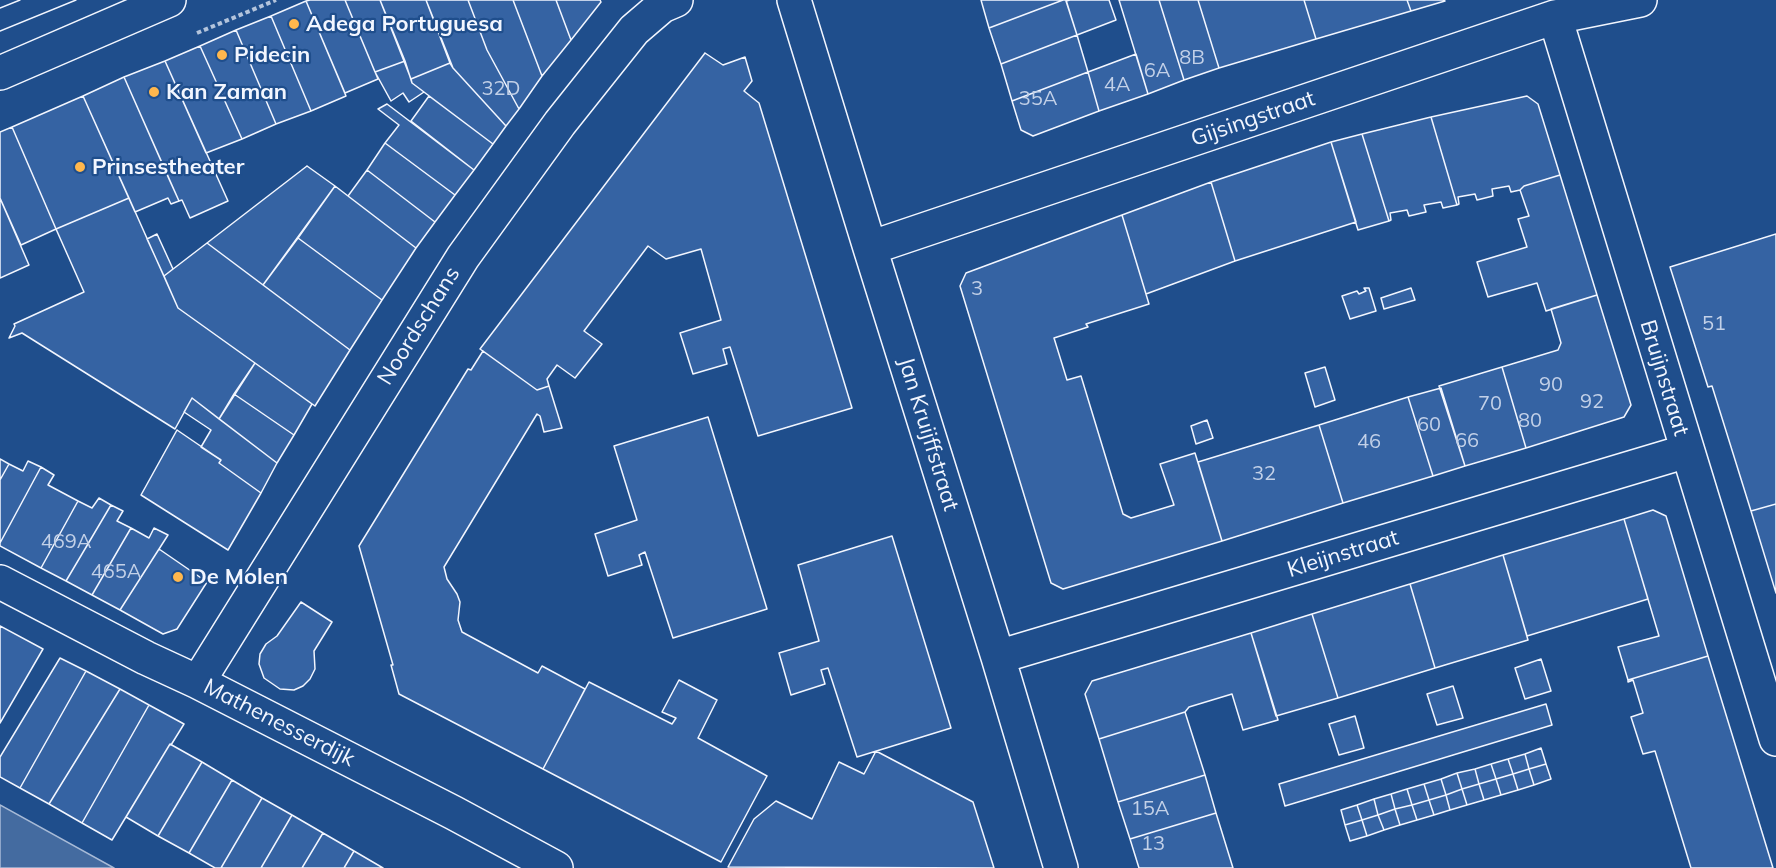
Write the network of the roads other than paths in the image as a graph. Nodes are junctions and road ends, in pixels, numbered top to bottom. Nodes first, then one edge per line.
1 (169, 0) edge
2 (676, 0) edge
3 (794, 0) edge
4 (1640, 0) edge
5 (1555, 17) junction
6 (0, 73) edge
7 (870, 248) junction
8 (1687, 451) junction
9 (0, 582) edge
10 (998, 657) junction
11 (198, 682) junction
12 (1776, 739) edge
13 (556, 868) edge
14 (1061, 868) edge

1 - 6 street
2 - 11 street, Noordschans
3 - 7 street, Jan Kruijffstraat
4 - 5 street, Gijsingstraat
5 - 7 street, Gijsingstraat
5 - 8 street, Bruijnstraat
7 - 10 street, Jan Kruijffstraat
8 - 10 street, Kleijnstraat
8 - 12 street, Bruijnstraat
9 - 11 street, Mathenesserdijk
10 - 14 street, Jan Kruijffstraat
11 - 13 street, Mathenesserdijk

